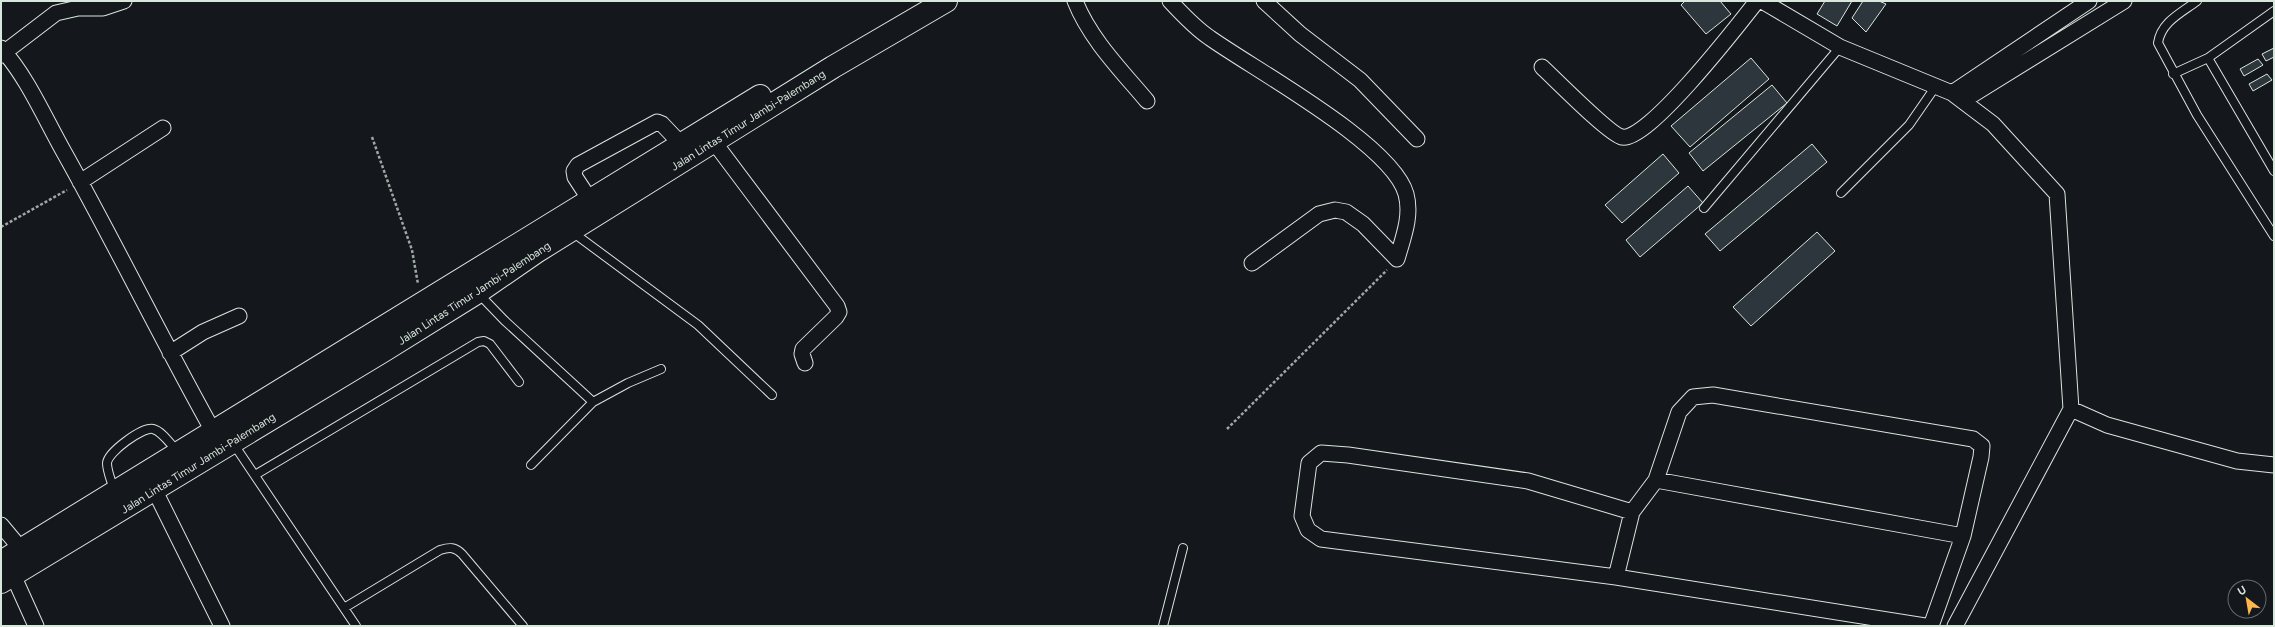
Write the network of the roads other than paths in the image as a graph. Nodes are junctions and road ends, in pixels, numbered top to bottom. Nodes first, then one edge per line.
1 (124, 1) edge
2 (916, 1) edge
3 (946, 1) edge
4 (1075, 1) edge
5 (1170, 1) edge
6 (1264, 1) edge
7 (2124, 1) edge
8 (2197, 1) edge
9 (1765, 2) edge
10 (2085, 2) edge
11 (2274, 11) edge
12 (1840, 47) junction
13 (2, 51) edge
14 (2208, 58) junction
15 (1542, 67) dead end
16 (2174, 74) junction
17 (1936, 86) junction
18 (1958, 96) junction
19 (1147, 101) dead end
20 (163, 128) dead end
21 (1417, 139) dead end
22 (714, 142) junction
23 (681, 144) junction
24 (2274, 171) edge
25 (80, 182) junction
26 (1841, 192) dead end
27 (590, 200) junction
28 (1704, 208) dead end
29 (571, 231) junction
30 (2274, 236) edge
31 (1252, 264) dead end
32 (478, 292) junction
33 (239, 316) dead end
34 (170, 353) junction
35 (805, 363) dead end
36 (661, 369) dead end
37 (519, 382) dead end
38 (772, 395) dead end
39 (593, 402) junction
40 (2071, 409) junction
41 (223, 441) junction
42 (179, 453) junction
43 (531, 465) dead end
44 (2274, 465) edge
45 (255, 475) junction
46 (1656, 480) junction
47 (155, 491) junction
48 (115, 493) junction
49 (1632, 512) junction
50 (1, 525) edge
51 (1963, 536) junction
52 (1184, 548) dead end
53 (21, 549) junction
54 (5, 573) edge
55 (1616, 577) junction
56 (344, 608) junction
57 (36, 626) edge
58 (222, 626) edge
59 (356, 626) edge
60 (523, 626) edge
61 (1163, 626) edge
62 (1925, 626) edge
63 (1931, 626) edge
64 (1955, 626) edge

1 - 13 street
2 - 23 highway, Jalan Lintas Timur Jambi-Palembang
3 - 22 highway, Jalan Lintas Timur Jambi-Palembang
4 - 19 street
5 - 31 street
6 - 21 street
7 - 18 street
8 - 16 lane
9 - 12 street
9 - 15 street
10 - 18 street
11 - 14 lane
12 - 17 street
12 - 28 lane
13 - 25 street
14 - 16 lane
14 - 24 lane
16 - 30 lane
17 - 18 street
17 - 26 lane
18 - 40 street
20 - 25 street
22 - 29 highway, Jalan Lintas Timur Jambi-Palembang
22 - 35 street
23 - 27 highway, Jalan Lintas Timur Jambi-Palembang
23 - 27 street
25 - 34 street
27 - 41 highway, Jalan Lintas Timur Jambi-Palembang
29 - 32 highway, Jalan Lintas Timur Jambi-Palembang
29 - 38 lane
32 - 39 lane
32 - 41 highway, Jalan Lintas Timur Jambi-Palembang
33 - 34 street
34 - 41 street
36 - 39 lane
37 - 45 lane
39 - 43 lane
40 - 44 street
40 - 64 street
41 - 42 highway, Jalan Lintas Timur Jambi-Palembang
41 - 45 lane
41 - 47 highway, Jalan Lintas Timur Jambi-Palembang
42 - 48 highway, Jalan Lintas Timur Jambi-Palembang
42 - 48 lane
45 - 56 lane
46 - 49 street
46 - 51 street
46 - 51 street
47 - 54 highway, Jalan Lintas Timur Jambi-Palembang
47 - 58 street
48 - 53 highway, Jalan Lintas Timur Jambi-Palembang
49 - 55 street
49 - 55 street
50 - 53 street
51 - 63 street
52 - 61 lane
53 - 54 highway, Jalan Lintas Timur Jambi-Palembang
54 - 57 street
55 - 62 street
56 - 59 lane
56 - 60 lane

